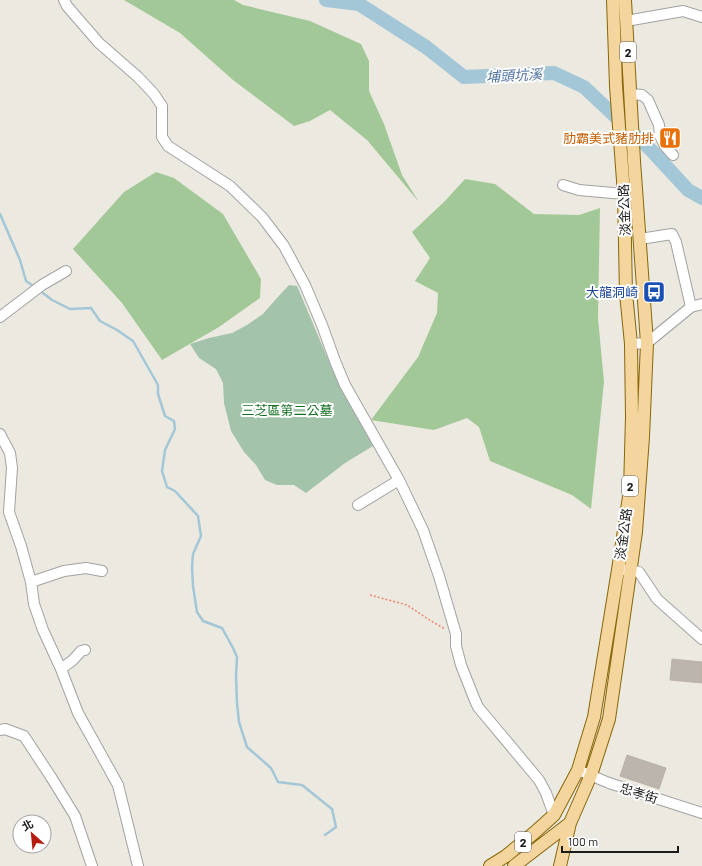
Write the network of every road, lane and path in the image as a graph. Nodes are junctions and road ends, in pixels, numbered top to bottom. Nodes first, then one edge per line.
1 (64, 0) edge
2 (613, 0) edge
3 (625, 0) edge
4 (702, 17) edge
5 (626, 21) junction
6 (630, 99) junction
7 (672, 155) dead end
8 (563, 185) dead end
9 (624, 194) junction
10 (640, 239) junction
11 (66, 271) dead end
12 (702, 304) edge
13 (691, 307) junction
14 (0, 317) edge
15 (647, 343) junction
16 (631, 344) junction
17 (0, 434) edge
18 (398, 480) junction
19 (358, 505) dead end
20 (624, 570) junction
21 (102, 571) dead end
22 (31, 582) junction
23 (370, 595) dead end
24 (456, 634) junction
25 (702, 639) edge
26 (85, 650) dead end
27 (61, 669) junction
28 (0, 730) edge
29 (578, 770) junction
30 (591, 775) junction
31 (702, 813) edge
32 (554, 815) junction
33 (566, 826) junction
34 (92, 866) edge
35 (138, 866) edge
36 (490, 866) edge
37 (514, 866) edge
38 (551, 866) edge
39 (560, 866) edge

1 - 18 street
2 - 9 main road, 淡金公路 / 2
3 - 5 main road, 2
4 - 5 street
5 - 6 main road, 2
6 - 7 street
6 - 10 main road, 淡金公路 / 2
8 - 9 street
9 - 16 main road, 淡金公路 / 2
10 - 13 street
10 - 15 main road, 淡金公路 / 2
11 - 14 street
12 - 13 street
13 - 15 street
15 - 16 street
15 - 20 main road, 淡金公路 / 2
16 - 20 main road, 淡金公路 / 2
17 - 22 street
18 - 19 street
18 - 24 street
20 - 25 street
20 - 29 main road, 淡金公路 / 2
20 - 30 main road, 淡金公路 / 2
21 - 22 street
22 - 27 street
23 - 24 path
24 - 32 street
26 - 27 street
27 - 35 street
28 - 34 street
29 - 30 street, 忠孝街
29 - 32 main road, 淡金公路 / 2
30 - 31 street, 忠孝街
30 - 33 main road, 淡金公路 / 2
32 - 33 main road
32 - 36 main road, 2
33 - 37 main road, 2
33 - 38 main road
33 - 39 main road

